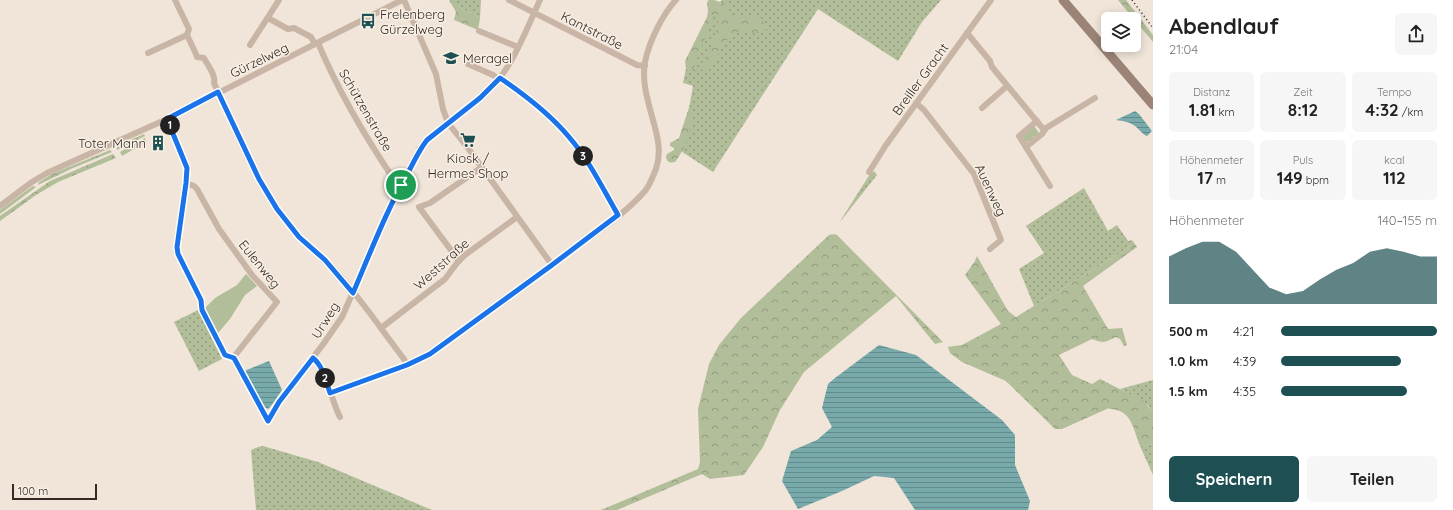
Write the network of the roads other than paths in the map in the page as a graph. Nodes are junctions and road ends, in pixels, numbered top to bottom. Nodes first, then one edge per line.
1 (175, 0) edge
2 (280, 0) edge
3 (403, 0) edge
4 (509, 0) edge
5 (540, 0) edge
6 (991, 0) edge
7 (1063, 0) edge
8 (672, 1) edge
9 (534, 13) junction
10 (268, 18) junction
11 (479, 30) dead end
12 (967, 33) junction
13 (187, 35) junction
14 (316, 43) junction
15 (250, 45) dead end
16 (518, 47) junction
17 (148, 53) dead end
18 (468, 64) dead end
19 (645, 66) junction
20 (499, 78) junction
21 (1007, 86) junction
22 (218, 92) junction
23 (1095, 98) dead end
24 (916, 103) junction
25 (1151, 103) edge
26 (982, 108) dead end
27 (167, 119) junction
28 (1037, 121) junction
29 (448, 123) junction
30 (1044, 130) junction
31 (1026, 147) junction
32 (482, 167) junction
33 (869, 172) dead end
34 (186, 183) junction
35 (401, 185) junction
36 (1050, 186) dead end
37 (0, 206) edge
38 (618, 215) junction
39 (517, 217) junction
40 (990, 249) dead end
41 (459, 261) junction
42 (552, 265) junction
43 (353, 293) junction
44 (380, 328) junction
45 (234, 358) junction
46 (313, 358) junction
47 (407, 365) junction
48 (330, 393) junction
49 (340, 417) dead end

1 - 13 street
2 - 10 street
3 - 14 street, Gürzelweg
3 - 29 street
4 - 9 street, Kantstraße
5 - 9 street, Urweg
6 - 12 street, Breiller Gracht
7 - 25 main road
8 - 19 street
9 - 16 street, Urweg
9 - 19 street, Kantstraße
10 - 14 street
10 - 15 street
11 - 16 street
12 - 21 street
12 - 24 street, Breiller Gracht
13 - 17 street
13 - 22 street
14 - 22 street, Gürzelweg
14 - 35 street, Schützenstraße
16 - 20 street, Urweg
18 - 20 street
19 - 38 street
20 - 29 street, Urweg
20 - 38 street
21 - 26 street
21 - 28 street
22 - 27 street, Gürzelweg
22 - 43 street
23 - 30 street
24 - 33 street, Breiller Gracht
24 - 40 street, Auenweg
27 - 34 street
27 - 37 street, Gürzelweg
28 - 30 street
28 - 31 street
29 - 32 street
29 - 35 street, Urweg
30 - 31 street
31 - 36 street
32 - 39 street
32 - 41 street
34 - 45 street
34 - 45 street, Eulenweg
35 - 43 street, Urweg
38 - 42 street
39 - 41 street, Weststraße
39 - 42 street
41 - 44 street, Weststraße
42 - 47 street
43 - 44 street
43 - 46 street, Urweg
44 - 47 street
45 - 46 street, Urweg
46 - 48 street
47 - 48 street
48 - 49 street

